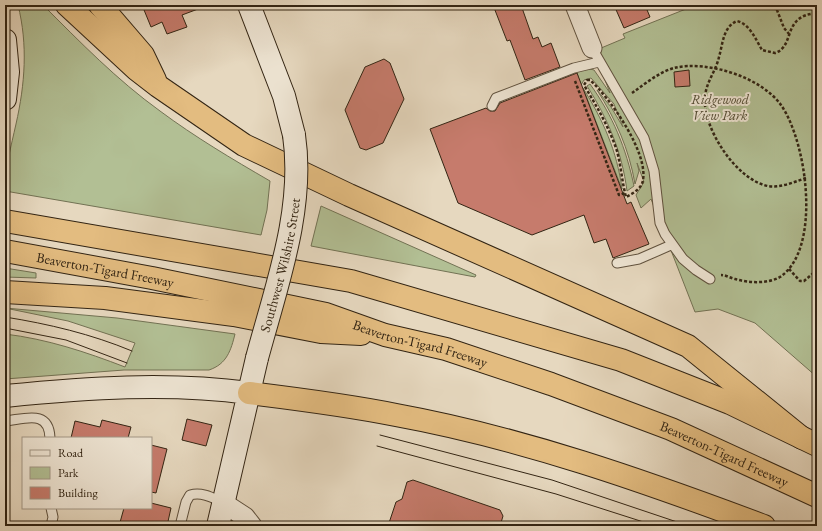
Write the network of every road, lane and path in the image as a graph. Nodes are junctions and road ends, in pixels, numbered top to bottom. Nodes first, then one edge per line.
1 (66, 5) edge
2 (100, 5) edge
3 (249, 5) edge
4 (575, 5) edge
5 (776, 5) edge
6 (817, 13) edge
7 (789, 34) junction
8 (5, 40) edge
9 (596, 55) junction
10 (715, 69) junction
11 (574, 77) dead end
12 (158, 86) junction
13 (5, 97) edge
14 (622, 99) junction
15 (492, 106) dead end
16 (600, 145) junction
17 (596, 146) dead end
18 (643, 169) dead end
19 (806, 178) junction
20 (641, 185) dead end
21 (616, 186) junction
22 (612, 187) dead end
23 (625, 193) junction
24 (5, 221) edge
25 (671, 244) junction
26 (5, 251) edge
27 (616, 263) dead end
28 (789, 269) junction
29 (817, 270) edge
30 (710, 279) joint
31 (5, 292) edge
32 (385, 335) junction
33 (249, 393) junction
34 (5, 396) edge
35 (5, 421) edge
36 (50, 437) edge
37 (810, 442) edge
38 (817, 496) edge
39 (222, 502) junction
40 (51, 509) edge
41 (51, 526) edge
42 (180, 526) edge
43 (218, 526) edge
44 (252, 526) edge
45 (764, 526) edge

1 - 12 highway
2 - 12 highway
3 - 33 street, Southwest Wilshire Street, bridge
4 - 9 street
5 - 7 path
6 - 7 path
7 - 10 path
8 - 13 street
9 - 14 lane
9 - 15 lane
10 - 14 path
10 - 19 path
10 - 19 path
11 - 16 path
12 - 37 highway
14 - 25 lane
16 - 17 path
16 - 21 path
18 - 23 path
19 - 28 path
20 - 23 path
21 - 22 path
21 - 23 path
24 - 37 highway
25 - 27 lane
25 - 30 lane
26 - 32 highway, Beaverton-Tigard Freeway
28 - 29 path
28 - 30 path
31 - 32 highway
32 - 38 highway, Beaverton-Tigard Freeway
33 - 34 street
33 - 39 street, Southwest Wilshire Street
33 - 45 highway
35 - 36 lane
39 - 42 lane
39 - 43 street, Southwest Wilshire Street
39 - 44 street
40 - 41 lane

